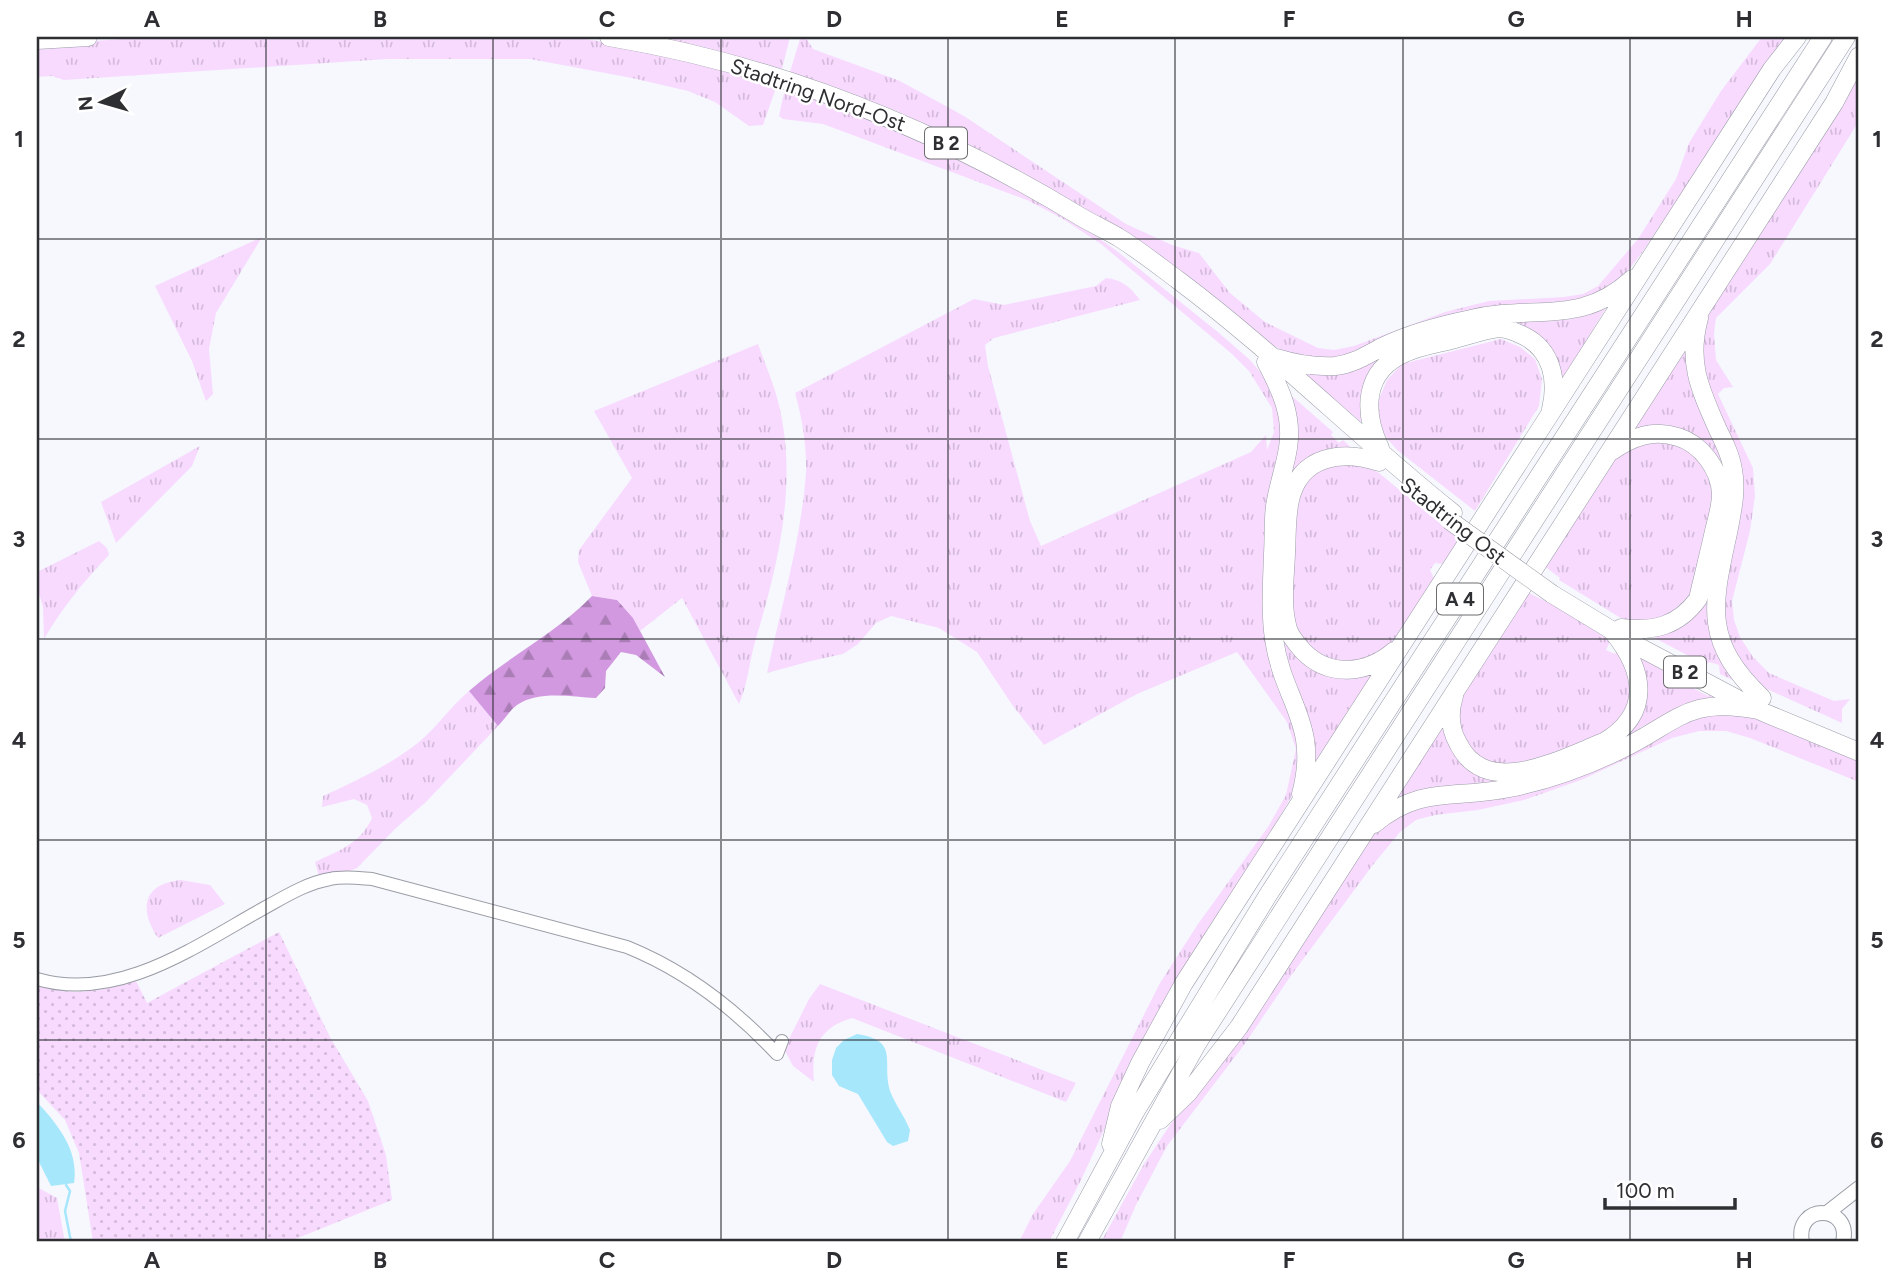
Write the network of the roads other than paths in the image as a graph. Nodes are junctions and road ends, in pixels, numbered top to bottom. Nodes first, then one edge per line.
1 (88, 37) edge
2 (609, 37) edge
3 (1797, 37) edge
4 (1823, 37) edge
5 (1846, 37) edge
6 (37, 40) edge
7 (1859, 56) edge
8 (1645, 268) junction
9 (1702, 306) junction
10 (1268, 359) junction
11 (1550, 416) junction
12 (1606, 456) junction
13 (1381, 458) junction
14 (1617, 630) junction
15 (1402, 644) junction
16 (1457, 687) junction
17 (1760, 704) junction
18 (1859, 739) edge
19 (1859, 752) edge
20 (1297, 807) junction
21 (1363, 833) junction
22 (39, 980) edge
23 (782, 1041) dead end
24 (1147, 1132) junction
25 (1105, 1166) junction
26 (1859, 1188) edge
27 (1827, 1213) junction
28 (1842, 1224) junction
29 (1065, 1242) edge
30 (1087, 1242) edge
31 (1802, 1242) edge
32 (1844, 1242) edge

1 - 6 highway
2 - 10 highway, Stadtring Nord-Ost / B 2
3 - 8 highway
4 - 25 highway, A 4
5 - 24 highway, A 4
7 - 9 highway
8 - 10 highway
8 - 11 highway
9 - 12 highway
9 - 17 highway
10 - 13 highway, B 2
10 - 20 highway
11 - 13 highway
11 - 15 highway
12 - 14 highway
12 - 16 highway
13 - 14 highway, Stadtring Ost / B 2, bridge
13 - 15 highway
14 - 16 highway
14 - 17 highway, Stadtring Ost / B 2
15 - 20 highway
16 - 21 highway
17 - 18 highway, Stadtring Ost / B 2
17 - 19 highway, Stadtring Ost / B 2
17 - 21 highway
20 - 25 highway
21 - 24 highway
22 - 23 street
24 - 30 highway, A 4
25 - 29 highway, A 4
26 - 27 main road
26 - 28 main road
27 - 28 main road
27 - 31 main road
28 - 32 main road

